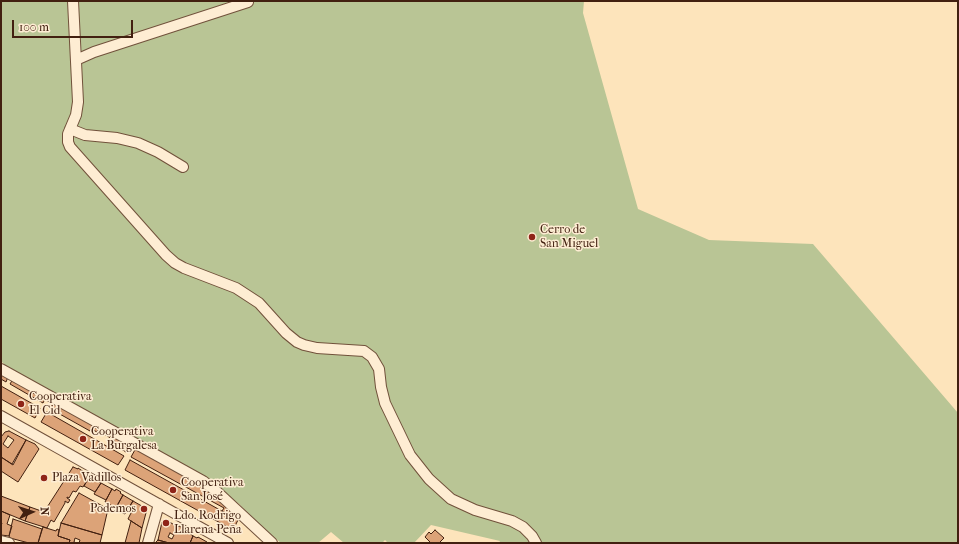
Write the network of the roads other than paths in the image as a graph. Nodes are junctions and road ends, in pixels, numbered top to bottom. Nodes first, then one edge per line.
1 (73, 1) edge
2 (248, 2) edge
3 (78, 56) junction
4 (76, 115) junction
5 (70, 129) junction
6 (85, 135) junction
7 (183, 167) dead end
8 (1, 369) edge
9 (2, 418) edge
10 (159, 504) junction
11 (1, 541) edge
12 (9, 543) edge
13 (148, 543) edge
14 (228, 543) edge
15 (272, 543) edge
16 (536, 543) edge

1 - 3 street
2 - 3 street
3 - 4 street
4 - 5 street
4 - 6 street
5 - 6 street
5 - 16 street
6 - 7 street
8 - 15 street
9 - 10 street
10 - 13 street
10 - 14 street
11 - 12 street

